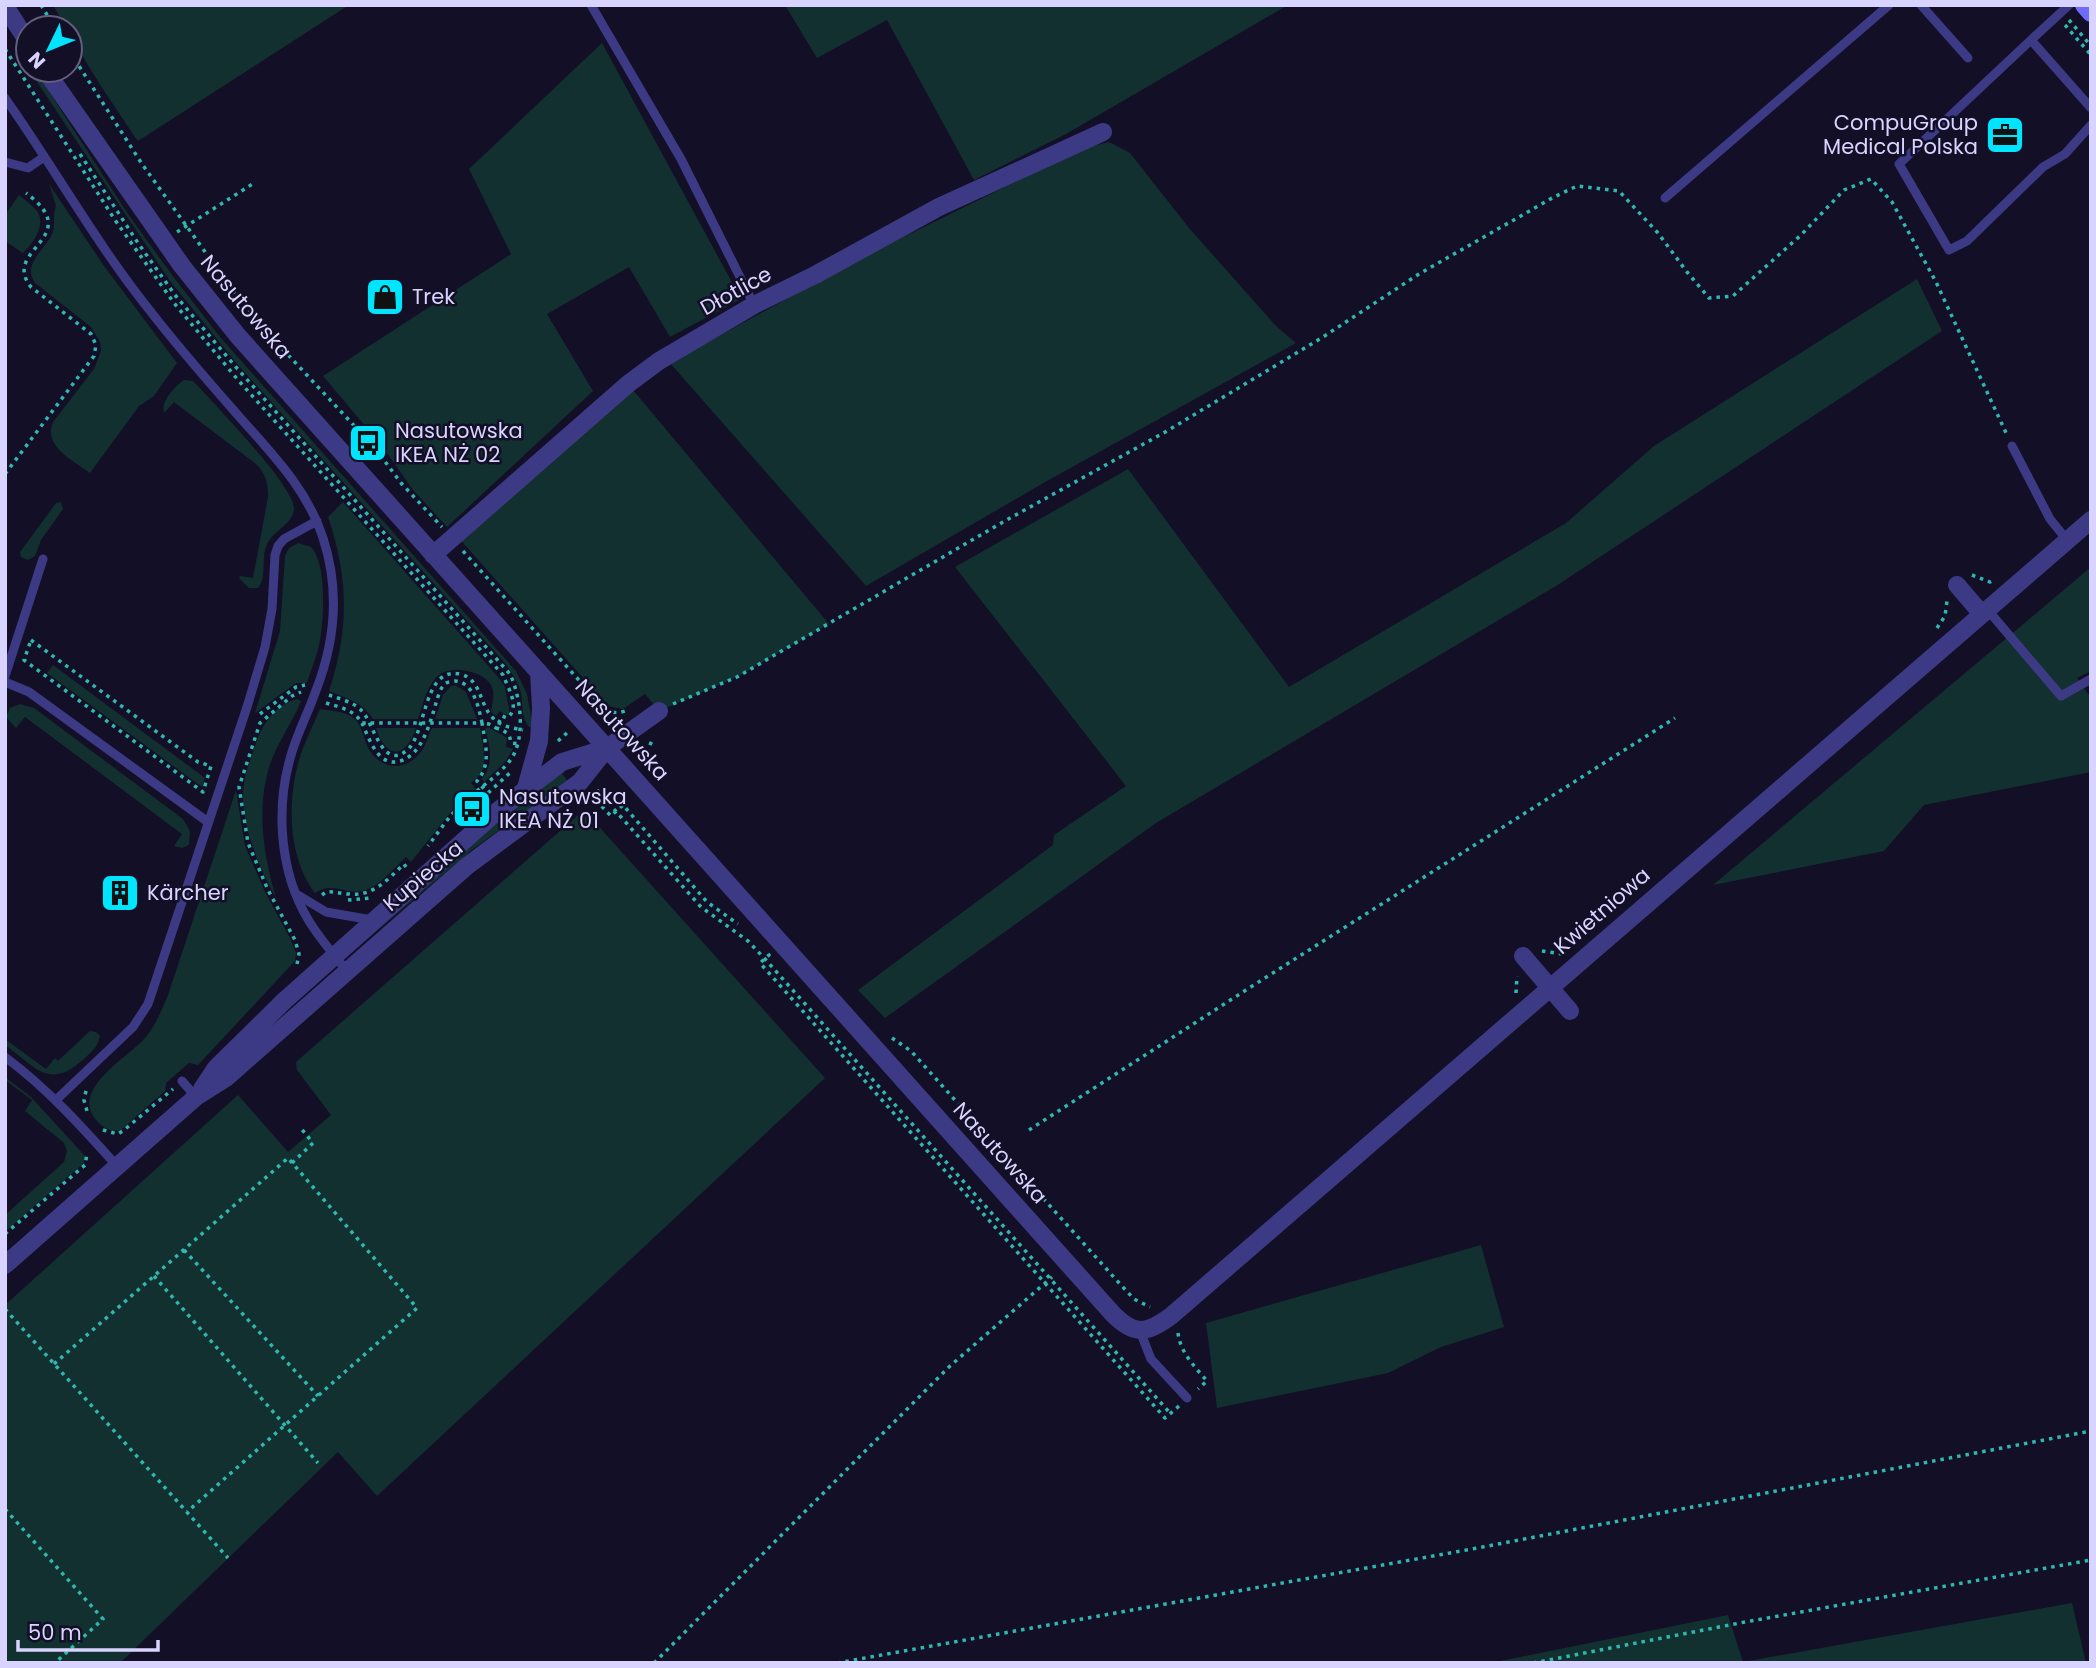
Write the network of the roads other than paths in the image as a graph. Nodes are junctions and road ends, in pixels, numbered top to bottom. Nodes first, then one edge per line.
1 (591, 5) edge
2 (1889, 5) edge
3 (1921, 5) edge
4 (2084, 5) edge
5 (2063, 11) edge
6 (2091, 13) edge
7 (2031, 40) junction
8 (1968, 58) dead end
9 (55, 84) edge
10 (5, 98) edge
11 (2091, 108) edge
12 (2091, 125) edge
13 (1103, 132) dead end
14 (44, 157) junction
15 (5, 162) edge
16 (1665, 198) dead end
17 (754, 305) junction
18 (2012, 446) road end
19 (2091, 520) edge
20 (317, 521) junction
21 (2067, 540) junction
22 (433, 555) junction
23 (43, 559) dead end
24 (1957, 584) dead end
25 (1983, 611) junction
26 (539, 672) junction
27 (5, 676) edge
28 (2089, 681) edge
29 (5, 682) edge
30 (659, 711) road end
31 (607, 748) junction
32 (526, 788) junction
33 (208, 822) junction
34 (298, 895) junction
35 (372, 920) junction
36 (334, 955) junction
37 (1523, 956) dead end
38 (347, 971) junction
39 (1550, 987) junction
40 (1570, 1011) dead end
41 (5, 1057) edge
42 (182, 1081) road end
43 (196, 1097) junction
44 (56, 1100) junction
45 (117, 1166) junction
46 (5, 1265) edge
47 (1140, 1331) junction
48 (1187, 1398) dead end

1 - 17 lane
2 - 16 lane
3 - 8 lane
4 - 6 street
5 - 7 lane
7 - 11 lane
7 - 12 lane
9 - 22 street, Nasutowska
10 - 14 lane
13 - 17 street, Dłotlice
14 - 15 lane
14 - 20 lane
17 - 22 street, Dłotlice
18 - 21 lane
19 - 21 street, Kwietniowa
20 - 33 lane
20 - 34 lane
21 - 25 street, Kwietniowa
22 - 26 street, Nasutowska
23 - 27 lane
24 - 25 street
25 - 28 lane
25 - 39 street, Kwietniowa
26 - 31 street, Nasutowska
26 - 32 street
29 - 33 lane
30 - 31 street
31 - 32 street, Kupiecka
31 - 38 street, Kupiecka
31 - 47 street, Nasutowska
32 - 35 street, Kupiecka
33 - 44 lane
34 - 35 lane
34 - 36 lane
35 - 36 street, Kupiecka
36 - 38 lane
36 - 43 street, Kupiecka
37 - 39 street
38 - 43 street, Kupiecka
39 - 40 street
39 - 47 street, Kwietniowa
41 - 44 lane
42 - 43 lane
43 - 45 street, Kupiecka
44 - 45 lane
45 - 46 street, Kupiecka
47 - 48 lane

